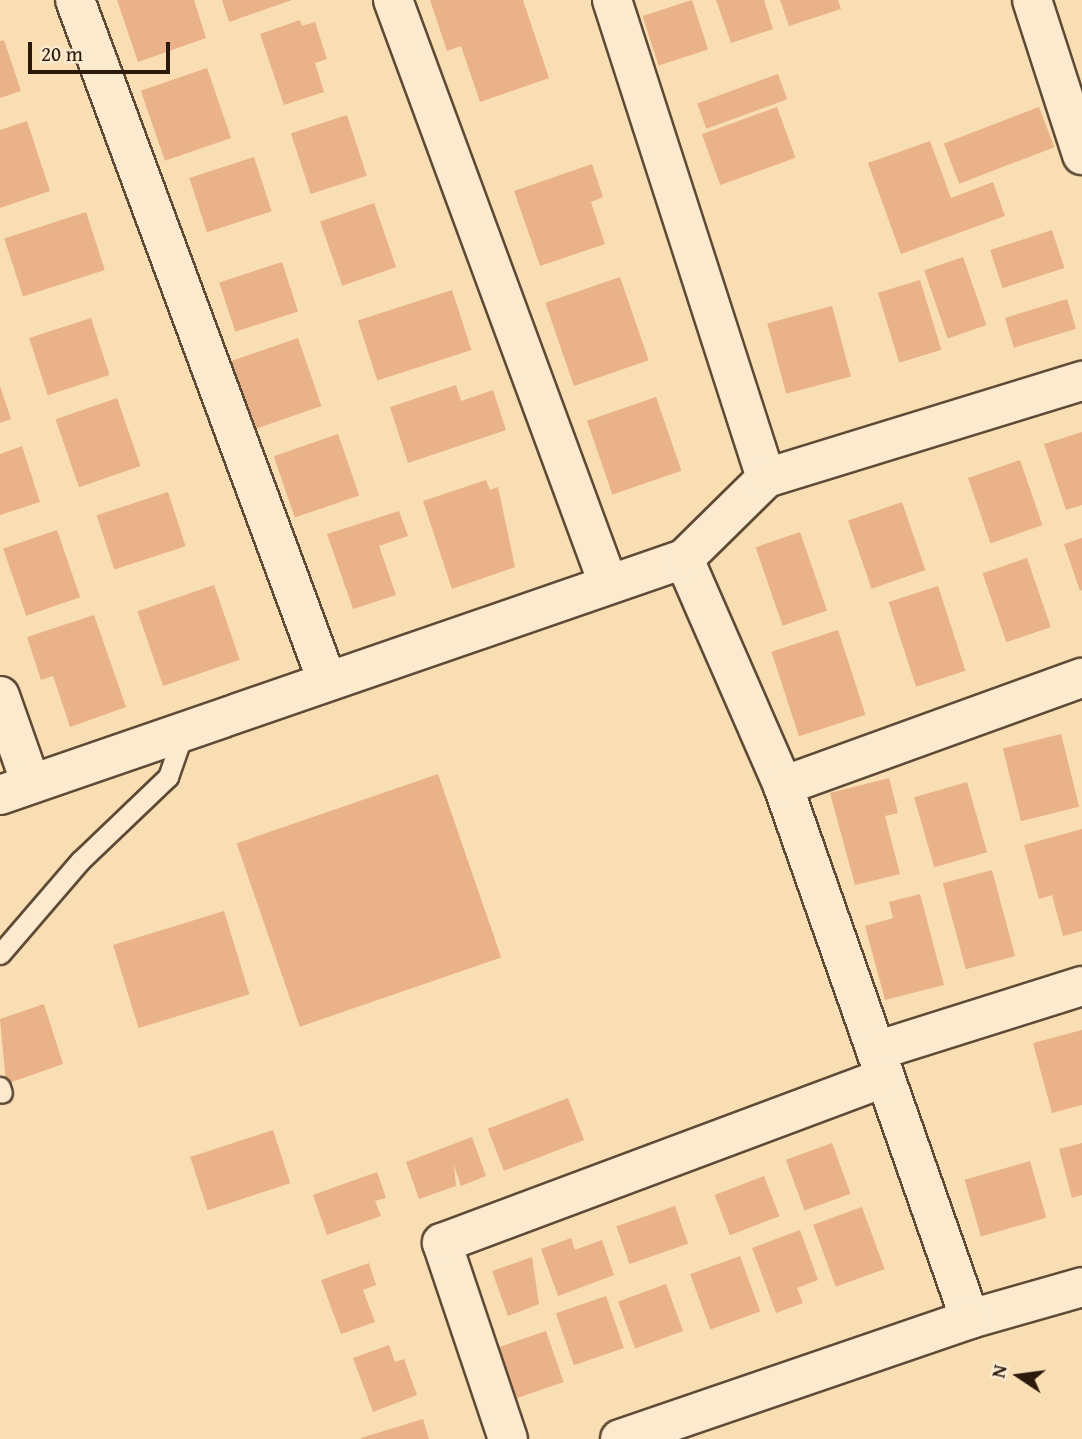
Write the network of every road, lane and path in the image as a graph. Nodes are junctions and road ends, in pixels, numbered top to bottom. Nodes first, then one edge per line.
1 (75, 0) edge
2 (393, 0) edge
3 (612, 0) edge
4 (1032, 0) edge
5 (1082, 155) edge
6 (1082, 381) edge
7 (766, 478) junction
8 (684, 559) junction
9 (608, 583) junction
10 (1082, 678) edge
11 (327, 681) junction
12 (0, 696) edge
13 (184, 730) junction
14 (783, 786) junction
15 (15, 789) edge
16 (0, 954) edge
17 (1082, 986) edge
18 (880, 1064) junction
19 (1082, 1287) edge
20 (970, 1319) junction
21 (508, 1439) edge
22 (620, 1439) edge

1 - 11 street
2 - 9 street
3 - 7 street
4 - 5 street
6 - 7 street
7 - 8 street
8 - 9 street
8 - 14 street
9 - 11 street
10 - 14 street
11 - 13 street
12 - 15 street
13 - 15 street
13 - 16 lane
14 - 18 street
17 - 18 street
18 - 20 street
18 - 21 street
19 - 20 street
20 - 22 street

